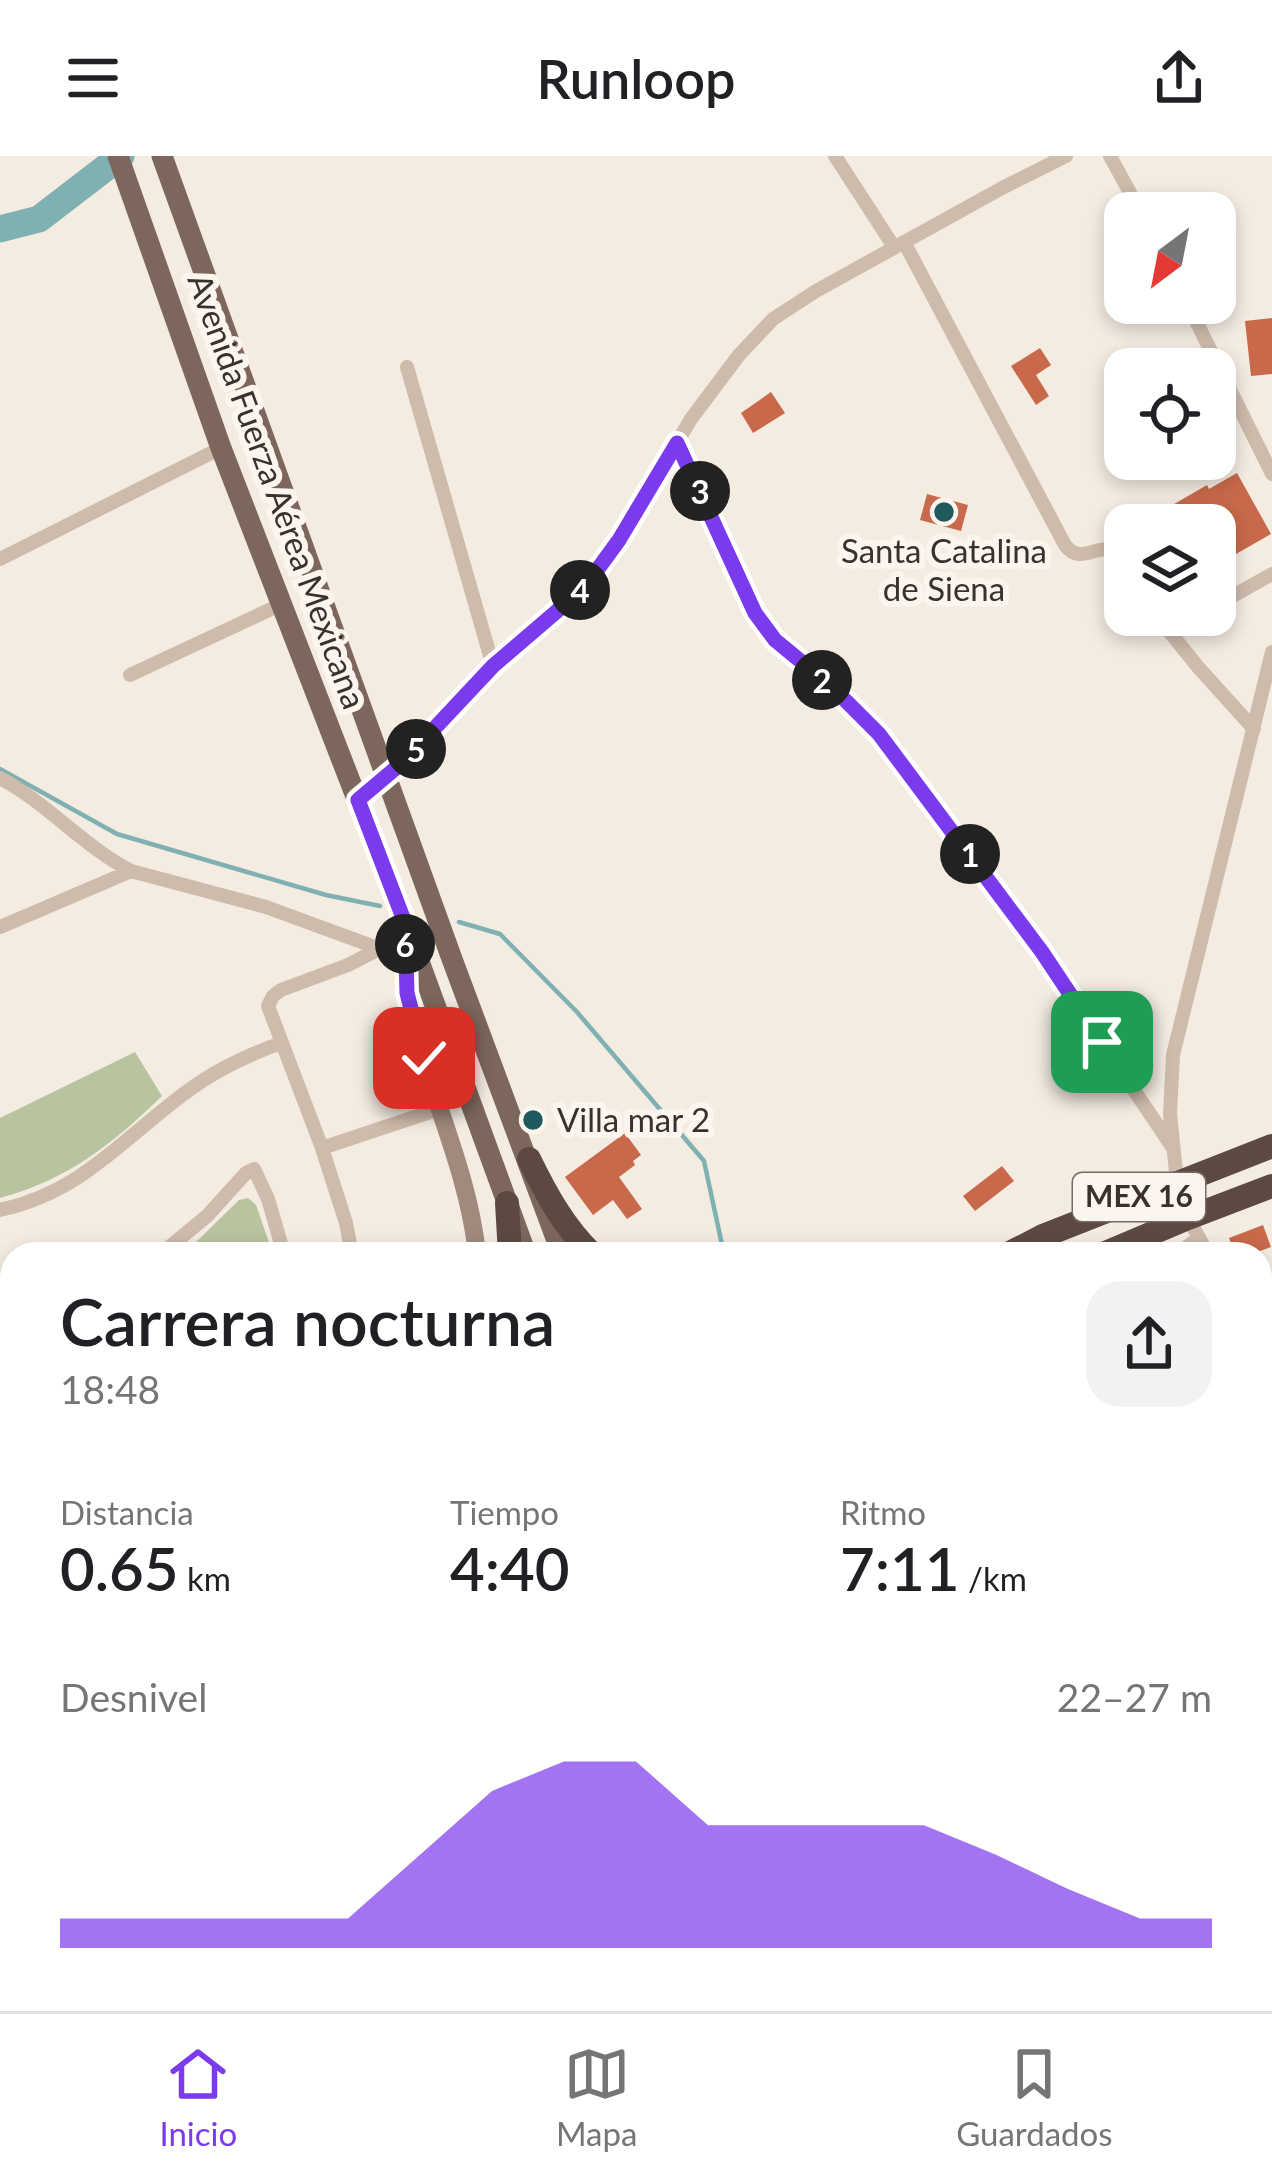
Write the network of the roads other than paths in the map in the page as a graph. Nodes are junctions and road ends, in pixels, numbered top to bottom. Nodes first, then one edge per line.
1 (118, 156) edge
2 (162, 156) edge
3 (835, 156) edge
4 (1110, 156) edge
5 (1063, 157) edge
6 (1130, 192) edge
7 (899, 245) junction
8 (1197, 324) edge
9 (407, 367) dead end
10 (677, 443) junction
11 (221, 448) junction
12 (1272, 474) edge
13 (1104, 549) edge
14 (0, 559) edge
15 (1272, 574) edge
16 (1236, 595) edge
17 (282, 604) junction
18 (1173, 636) edge
19 (1272, 652) edge
20 (493, 666) junction
21 (130, 675) dead end
22 (1254, 729) junction
23 (386, 776) junction
24 (0, 778) edge
25 (358, 800) junction
26 (131, 871) junction
27 (405, 923) junction
28 (0, 927) edge
29 (381, 948) junction
30 (405, 958) junction
31 (281, 1043) junction
32 (439, 1109) junction
33 (1272, 1146) edge
34 (322, 1148) junction
35 (1174, 1148) junction
36 (529, 1160) junction
37 (1177, 1181) junction
38 (1272, 1186) edge
39 (507, 1203) junction
40 (0, 1210) edge
41 (1193, 1228) junction
42 (186, 1242) edge
43 (281, 1242) edge
44 (350, 1242) edge
45 (475, 1242) edge
46 (510, 1242) edge
47 (522, 1242) edge
48 (558, 1242) edge
49 (579, 1242) edge
50 (1031, 1242) edge
51 (1145, 1242) edge
52 (1184, 1242) edge
53 (1201, 1242) edge

1 - 11 main road, Avenida Fuerza Aérea Mexicana
2 - 23 main road, Avenida Fuerza Aérea Mexicana
3 - 7 street
4 - 6 street
5 - 7 street
7 - 10 street
7 - 13 street
8 - 12 street
9 - 20 street
10 - 20 street
10 - 35 street
11 - 14 street
11 - 17 main road, Avenida Fuerza Aérea Mexicana
15 - 16 street
17 - 21 street
17 - 25 main road, Avenida Fuerza Aérea Mexicana
18 - 22 street
19 - 22 street
20 - 23 street
22 - 35 street
23 - 25 street
23 - 36 main road, Avenida Fuerza Aérea Mexicana
24 - 26 street
25 - 27 main road, Avenida Fuerza Aérea Mexicana
26 - 28 street
26 - 29 street
27 - 30 street
27 - 39 main road, Avenida Fuerza Aérea Mexicana
29 - 30 street
29 - 31 street
30 - 32 street
31 - 34 street
31 - 40 street
32 - 34 street
32 - 45 street
33 - 37 highway, MEX 16
34 - 44 street
35 - 37 street
36 - 48 main road, Avenida Fuerza Aérea Mexicana
36 - 49 highway
37 - 50 highway, MEX 16
38 - 41 highway, MEX 16
39 - 46 highway
39 - 47 main road, Avenida Fuerza Aérea Mexicana
41 - 51 highway, MEX 16
41 - 52 street
41 - 53 street
42 - 43 street

